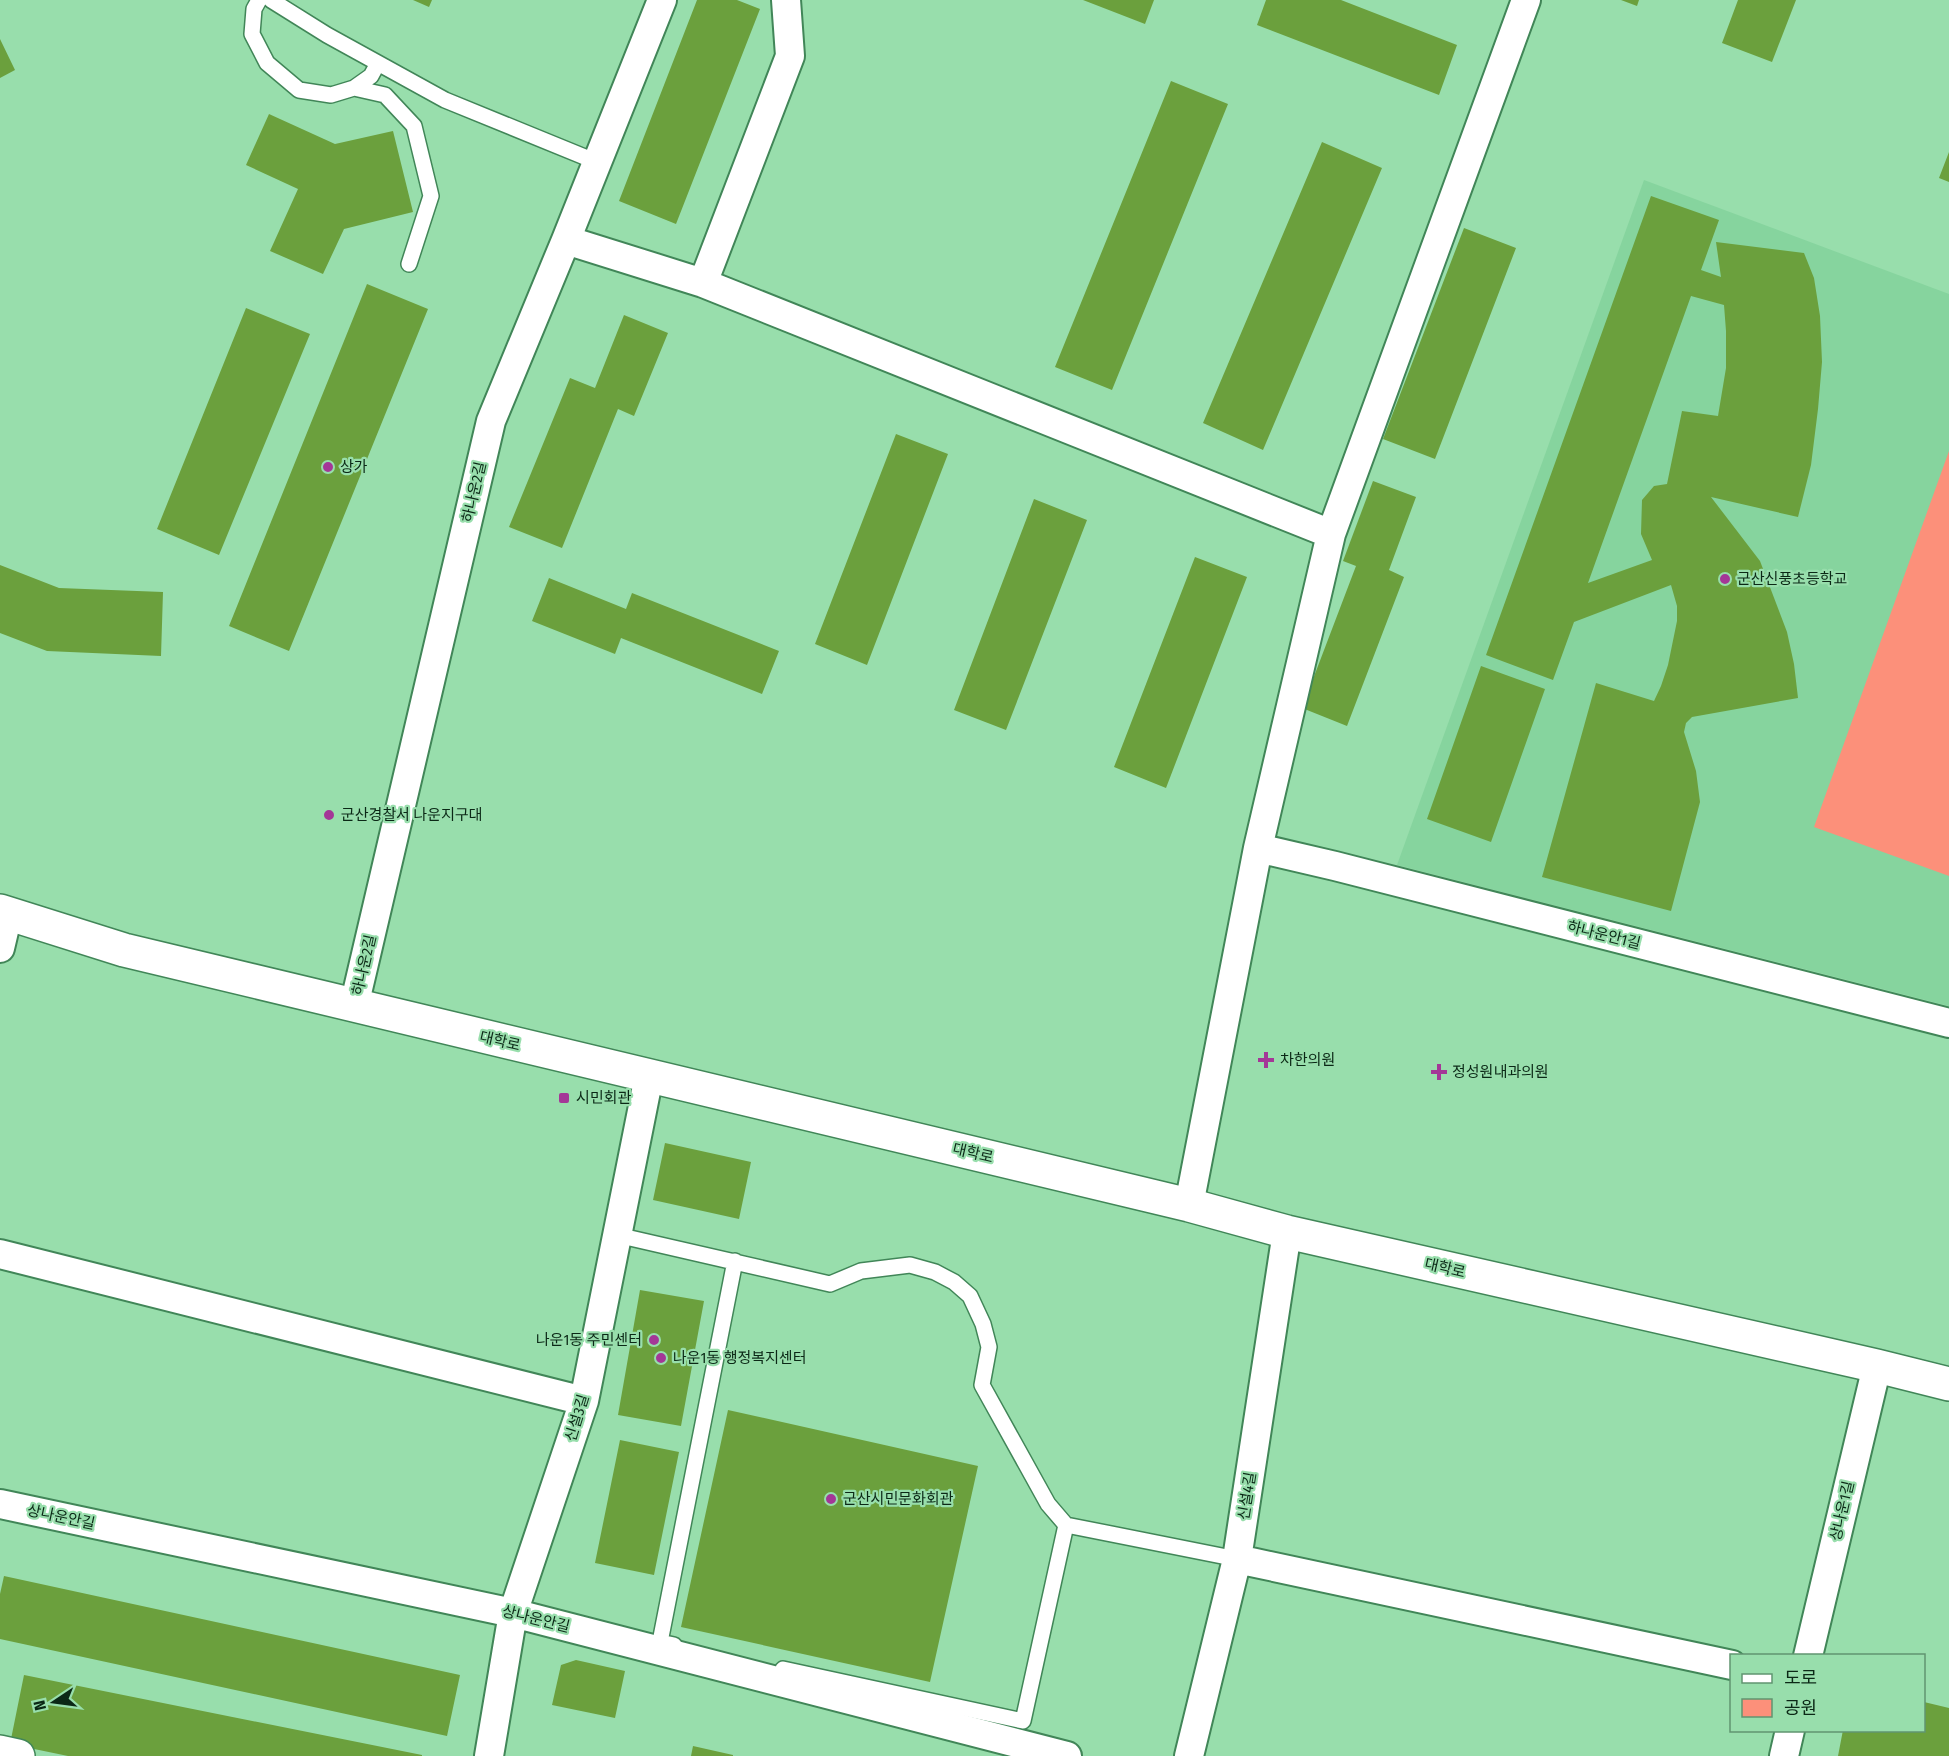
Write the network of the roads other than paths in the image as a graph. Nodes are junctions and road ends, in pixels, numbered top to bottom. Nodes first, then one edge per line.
1 (260, 0) edge
2 (271, 0) edge
3 (662, 0) edge
4 (786, 0) edge
5 (1526, 0) edge
6 (378, 63) junction
7 (354, 88) junction
8 (597, 162) junction
9 (566, 240) junction
10 (409, 264) dead end
11 (703, 283) junction
12 (1331, 534) junction
13 (1258, 848) junction
14 (4, 912) edge
15 (0, 948) edge
16 (354, 1006) junction
17 (1949, 1023) edge
18 (649, 1076) junction
19 (1189, 1205) junction
20 (1287, 1232) junction
21 (617, 1235) junction
22 (0, 1254) edge
23 (735, 1261) junction
24 (1877, 1366) junction
25 (1949, 1384) edge
26 (584, 1401) junction
27 (0, 1504) edge
28 (1066, 1525) junction
29 (1237, 1559) junction
30 (513, 1612) junction
31 (1808, 1654) edge
32 (1730, 1665) edge
33 (1790, 1732) edge
34 (0, 1752) edge
35 (18, 1756) edge
36 (489, 1756) edge
37 (1066, 1756) edge
38 (1189, 1756) edge
39 (1784, 1756) edge

1 - 7 lane
2 - 6 lane
3 - 8 street, 하나운2길
4 - 11 street
5 - 12 street
6 - 7 lane
6 - 8 lane
7 - 10 lane
8 - 9 street, 하나운2길
9 - 11 street
9 - 16 street, 하나운2길
11 - 12 street
12 - 13 street
13 - 17 street, 하나운안1길
13 - 19 street
14 - 15 street
14 - 16 street, 대학로
16 - 18 street, 대학로
18 - 19 street, 대학로
18 - 21 street, 신설3길
19 - 20 street, 대학로
20 - 24 street, 대학로
20 - 29 street, 신설4길
21 - 23 lane
21 - 26 street, 신설3길
22 - 26 street
23 - 28 lane
23 - 28 lane
24 - 25 street, 대학로
24 - 31 street, 상나운1길
26 - 30 street, 신설3길
27 - 30 street, 상나운안길
28 - 29 lane
29 - 32 street
29 - 38 street, 신설4길
30 - 36 street, 신설3길
30 - 37 street, 상나운안길
33 - 39 street
34 - 35 street

